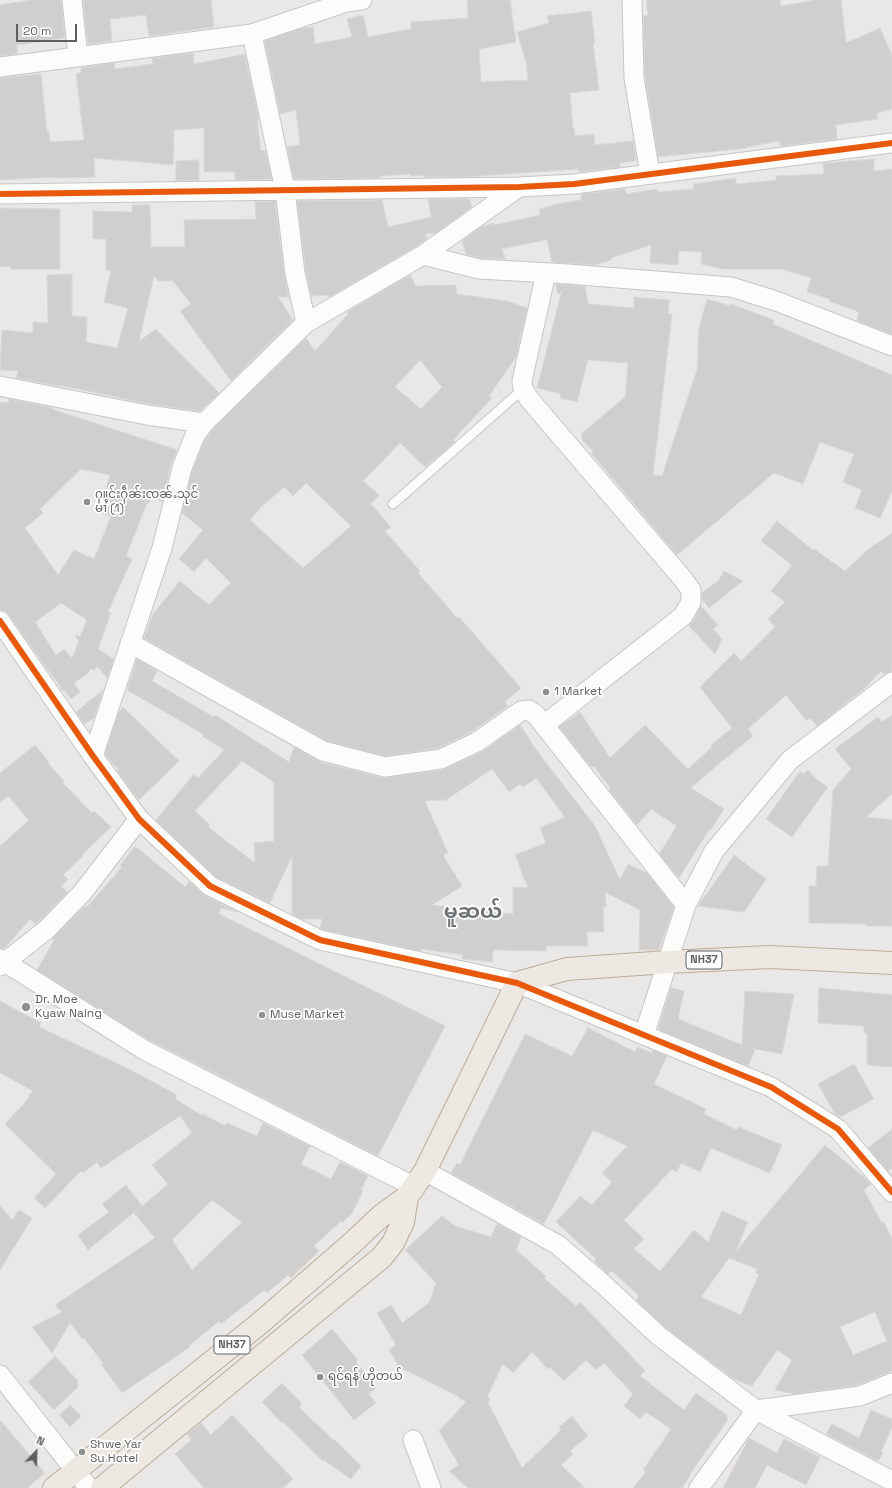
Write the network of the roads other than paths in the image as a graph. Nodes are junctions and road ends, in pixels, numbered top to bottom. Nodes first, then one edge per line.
1 (72, 0) edge
2 (362, 0) edge
3 (632, 0) edge
4 (252, 34) junction
5 (78, 56) junction
6 (0, 67) edge
7 (892, 143) edge
8 (650, 174) junction
9 (519, 187) junction
10 (285, 190) junction
11 (0, 194) edge
12 (423, 255) junction
13 (546, 273) junction
14 (306, 323) junction
15 (892, 346) edge
16 (0, 386) edge
17 (523, 389) junction
18 (204, 423) junction
19 (393, 504) dead end
20 (0, 621) edge
21 (130, 643) junction
22 (892, 682) edge
23 (544, 725) junction
24 (93, 756) junction
25 (139, 819) junction
26 (686, 905) junction
27 (668, 962) junction
28 (2, 963) edge
29 (892, 963) edge
30 (517, 983) junction
31 (644, 1035) junction
32 (415, 1185) junction
33 (892, 1192) edge
34 (0, 1375) edge
35 (892, 1383) edge
36 (756, 1410) junction
37 (413, 1440) dead end
38 (75, 1470) junction
39 (892, 1481) edge
40 (54, 1488) edge
41 (89, 1488) edge
42 (102, 1488) edge
43 (432, 1488) edge
44 (699, 1488) edge

1 - 5 street
2 - 4 street
3 - 8 street
4 - 5 street
4 - 10 street
5 - 6 street
7 - 8 street
8 - 9 street
9 - 10 street
9 - 12 street
10 - 11 street
10 - 14 street
12 - 13 street
12 - 14 street
13 - 15 street
13 - 17 street
14 - 18 street
16 - 18 street
17 - 19 lane
17 - 23 street
18 - 21 street
20 - 24 street
21 - 23 street
21 - 24 street
22 - 26 street
23 - 26 street
24 - 25 street
25 - 28 street
25 - 30 street
26 - 27 street
27 - 29 highway, NH37
27 - 30 highway, NH37
27 - 31 street
28 - 32 street
30 - 31 street
30 - 32 highway, NH37
31 - 33 street
32 - 36 street
32 - 38 highway, NH37
32 - 42 highway, NH37
34 - 38 street
35 - 36 street
36 - 39 street
36 - 44 street
37 - 43 street
38 - 40 highway, NH37
38 - 41 street

